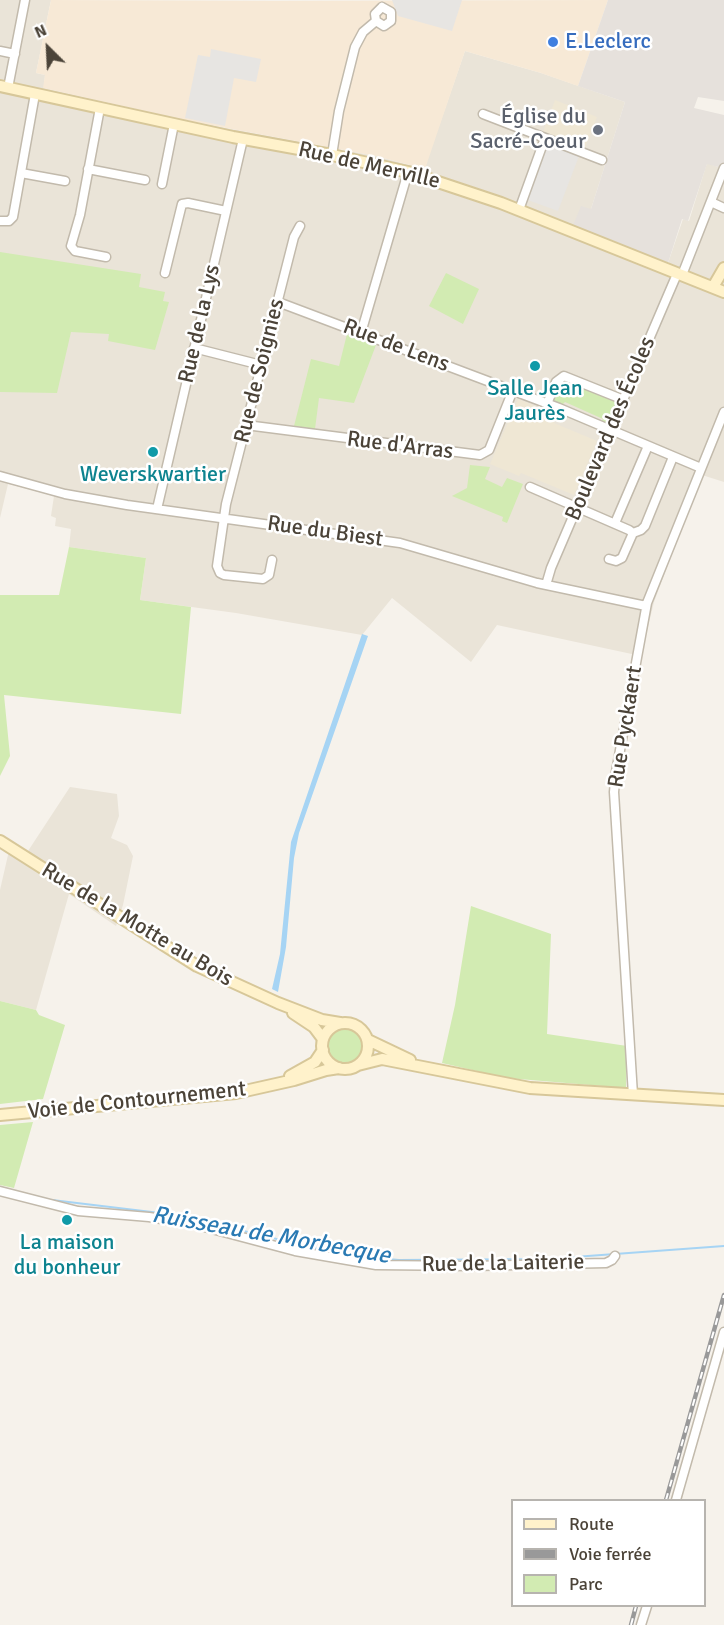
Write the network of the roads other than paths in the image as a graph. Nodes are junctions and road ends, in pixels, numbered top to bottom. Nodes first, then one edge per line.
1 (25, 0) edge
2 (382, 4) edge
3 (376, 21) junction
4 (0, 51) edge
5 (15, 54) junction
6 (4, 87) edge
7 (35, 94) junction
8 (100, 108) junction
9 (483, 114) dead end
10 (174, 124) junction
11 (545, 138) junction
12 (243, 139) junction
13 (332, 155) junction
14 (602, 160) dead end
15 (724, 168) edge
16 (88, 169) junction
17 (408, 172) junction
18 (21, 173) junction
19 (145, 180) dead end
20 (65, 181) dead end
21 (162, 184) dead end
22 (711, 202) junction
23 (724, 208) edge
24 (519, 210) junction
25 (226, 212) junction
26 (4, 221) edge
27 (300, 226) dead end
28 (106, 256) dead end
29 (724, 268) edge
30 (165, 273) dead end
31 (680, 274) junction
32 (713, 287) junction
33 (724, 292) edge
34 (278, 302) junction
35 (361, 333) junction
36 (194, 348) junction
37 (261, 365) junction
38 (513, 390) junction
39 (624, 400) junction
40 (547, 404) junction
41 (724, 412) edge
42 (246, 425) junction
43 (611, 430) junction
44 (720, 434) edge
45 (648, 446) junction
46 (673, 456) junction
47 (701, 468) junction
48 (0, 476) edge
49 (530, 487) dead end
50 (577, 507) junction
51 (157, 509) junction
52 (223, 518) junction
53 (615, 523) junction
54 (633, 533) junction
55 (609, 559) dead end
56 (272, 560) dead end
57 (546, 585) junction
58 (646, 606) junction
59 (0, 841) edge
60 (278, 1003) junction
61 (340, 1023) junction
62 (368, 1040) junction
63 (323, 1045) junction
64 (358, 1065) junction
65 (339, 1068) junction
66 (430, 1068) junction
67 (274, 1084) junction
68 (633, 1095) junction
69 (724, 1100) edge
70 (0, 1115) edge
71 (0, 1191) edge
72 (615, 1256) dead end
73 (724, 1332) edge
74 (676, 1499) edge
75 (646, 1607) edge
76 (641, 1625) edge

1 - 5 street
2 - 3 street
2 - 3 street
3 - 13 street
4 - 5 street
5 - 6 street
6 - 7 street, Rue de Merville
7 - 8 street, Rue de Merville
7 - 18 street
8 - 10 street, Rue de Merville
8 - 16 street
9 - 11 street
10 - 12 street, Rue de Merville
10 - 21 street
11 - 14 street
11 - 24 street
12 - 13 street, Rue de Merville
12 - 25 street, Rue de la Lys
13 - 17 street, Rue de Merville
15 - 22 street, Boulevard des Écoles
16 - 19 street
16 - 28 street
17 - 24 street, Rue de Merville
17 - 35 street
18 - 20 street
18 - 26 street
22 - 23 street
22 - 31 street, Boulevard des Écoles
24 - 31 street, Rue de Merville
25 - 30 street
25 - 36 street, Rue de la Lys
27 - 34 street, Rue de Soignies
29 - 32 street
31 - 32 street, Rue de Merville
31 - 39 street, Boulevard des Écoles
32 - 33 street, Rue de Merville
34 - 35 street, Rue de Lens
34 - 37 street, Rue de Soignies
35 - 38 street, Rue de Lens
36 - 37 street
36 - 51 street, Rue de la Lys
37 - 42 street, Rue de Soignies
38 - 40 street, Rue de Lens
38 - 42 street, Rue d'Arras
39 - 40 street
39 - 43 street, Boulevard des Écoles
40 - 43 street, Rue de Lens
41 - 44 street, Rue Pyckaert
42 - 52 street, Rue de Soignies
43 - 45 street, Rue de Lens
43 - 50 street, Boulevard des Écoles
44 - 47 street, Rue Pyckaert
45 - 46 street, Rue de Lens
45 - 53 street
46 - 47 street, Rue de Lens
46 - 54 street
47 - 58 street, Rue Pyckaert
48 - 51 street, Rue du Biest
49 - 50 street
50 - 53 street
50 - 57 street, Boulevard des Écoles
51 - 52 street, Rue du Biest
52 - 56 street, Rue de Soignies
52 - 57 street, Rue du Biest
53 - 54 street
54 - 55 street
57 - 58 street, Rue du Biest
58 - 68 street, Rue Pyckaert
59 - 60 street, Rue de la Motte au Bois
60 - 61 street, Rue de la Motte au Bois
60 - 63 street, Rue de la Motte au Bois
61 - 62 street
61 - 63 street
62 - 64 street
62 - 66 street
63 - 65 street
63 - 67 street
64 - 65 street
64 - 66 street
65 - 67 street
66 - 68 street
67 - 70 street, Voie de Contournement
68 - 69 street
71 - 72 street, Rue de la Laiterie
73 - 74 street
75 - 76 street

